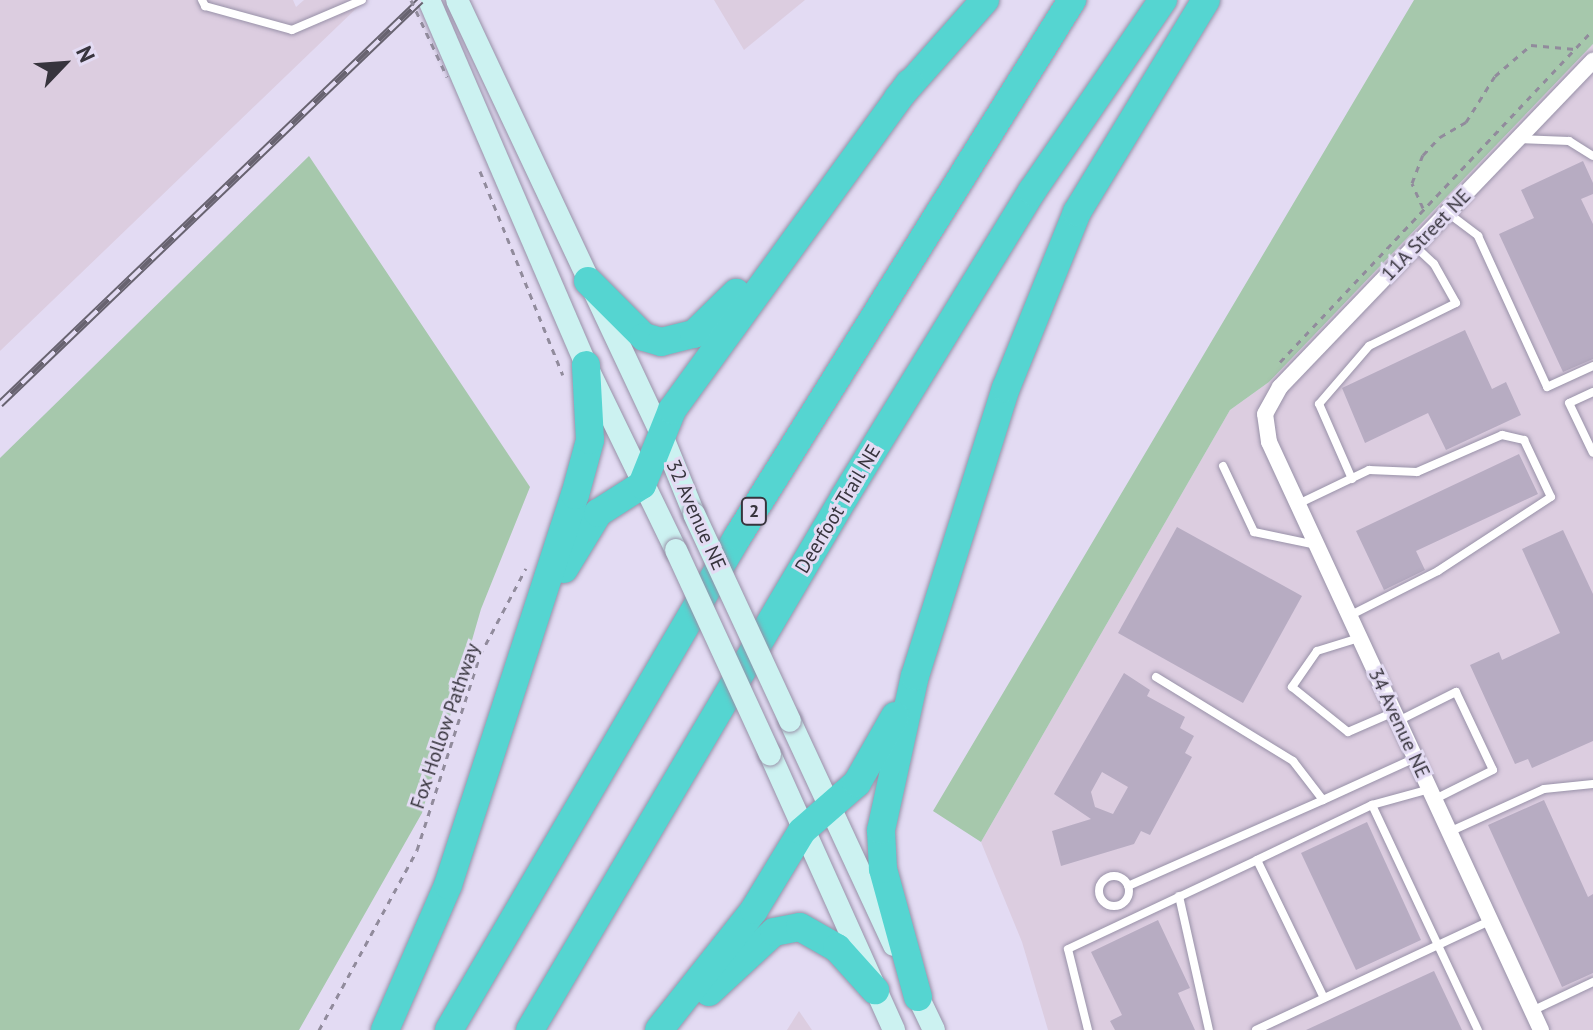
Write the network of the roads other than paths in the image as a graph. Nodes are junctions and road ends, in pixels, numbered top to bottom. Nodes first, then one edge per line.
1 (202, 0) edge
2 (362, 0) edge
3 (429, 0) edge
4 (457, 0) edge
5 (985, 0) edge
6 (1072, 0) edge
7 (1163, 0) edge
8 (1206, 0) edge
9 (1593, 61) edge
10 (910, 83) junction
11 (1517, 139) junction
12 (1593, 156) edge
13 (1447, 212) junction
14 (1415, 246) junction
15 (588, 281) junction
16 (1593, 366) edge
17 (575, 370) junction
18 (1593, 392) edge
19 (1265, 414) joint
20 (661, 433) junction
21 (1593, 453) edge
22 (1223, 466) dead end
23 (1352, 479) junction
24 (642, 485) junction
25 (1298, 504) junction
26 (1317, 545) junction
27 (1349, 616) junction
28 (537, 617) junction
29 (1359, 638) junction
30 (915, 676) junction
31 (1156, 677) dead end
32 (1396, 716) junction
33 (1415, 758) junction
34 (1593, 784) edge
35 (1432, 794) junction
36 (1323, 800) junction
37 (1372, 805) junction
38 (830, 806) junction
39 (802, 831) junction
40 (1449, 832) junction
41 (1257, 860) junction
42 (1128, 886) dead end
43 (1179, 896) junction
44 (1490, 921) junction
45 (1440, 944) junction
46 (1593, 982) edge
47 (875, 990) junction
48 (918, 997) junction
49 (1324, 998) junction
50 (1532, 1011) junction
51 (385, 1030) edge
52 (449, 1030) edge
53 (530, 1030) edge
54 (659, 1030) edge
55 (672, 1030) edge
56 (894, 1030) edge
57 (934, 1030) edge
58 (1088, 1030) edge
59 (1209, 1030) edge
60 (1256, 1030) edge
61 (1478, 1030) edge
62 (1541, 1030) edge

1 - 2 lane
3 - 17 main road, 32 Avenue NE
4 - 15 main road, 32 Avenue NE
5 - 10 highway
6 - 52 highway, 2
7 - 53 highway, Deerfoot Trail NE
8 - 30 highway
9 - 11 street, 11A Street NE
10 - 15 highway
10 - 20 highway
11 - 12 lane
11 - 13 street, 11A Street NE
13 - 14 street, 11A Street NE
13 - 16 lane
14 - 19 street, 11A Street NE
14 - 23 lane
15 - 20 main road, 32 Avenue NE
17 - 24 main road, 32 Avenue NE
17 - 28 highway
18 - 21 lane
19 - 25 street, 34 Avenue NE
20 - 24 highway
20 - 38 main road, 32 Avenue NE, bridge
22 - 26 lane
23 - 25 lane
23 - 27 lane
24 - 28 highway
24 - 39 main road, 32 Avenue NE, bridge
25 - 26 street, 34 Avenue NE
26 - 27 street, 34 Avenue NE
27 - 29 street, 34 Avenue NE
28 - 51 highway
29 - 32 street, 34 Avenue NE
29 - 32 lane
30 - 38 highway
30 - 48 highway
31 - 36 lane
32 - 33 street, 34 Avenue NE
32 - 35 lane
33 - 35 street, 34 Avenue NE
33 - 36 lane
34 - 40 lane
35 - 37 lane
35 - 40 street, 34 Avenue NE
36 - 42 lane
37 - 41 lane
37 - 45 lane
38 - 39 highway
38 - 48 main road, 32 Avenue NE
39 - 47 main road, 32 Avenue NE
39 - 54 highway
40 - 44 street, 34 Avenue NE
41 - 43 lane
41 - 49 lane
43 - 58 lane
43 - 59 lane
44 - 45 lane
44 - 50 street, 34 Avenue NE
45 - 49 lane
45 - 61 lane
46 - 50 lane
47 - 55 highway
47 - 56 main road, 32 Avenue NE
48 - 57 main road, 32 Avenue NE
49 - 60 lane
50 - 62 street, 34 Avenue NE

